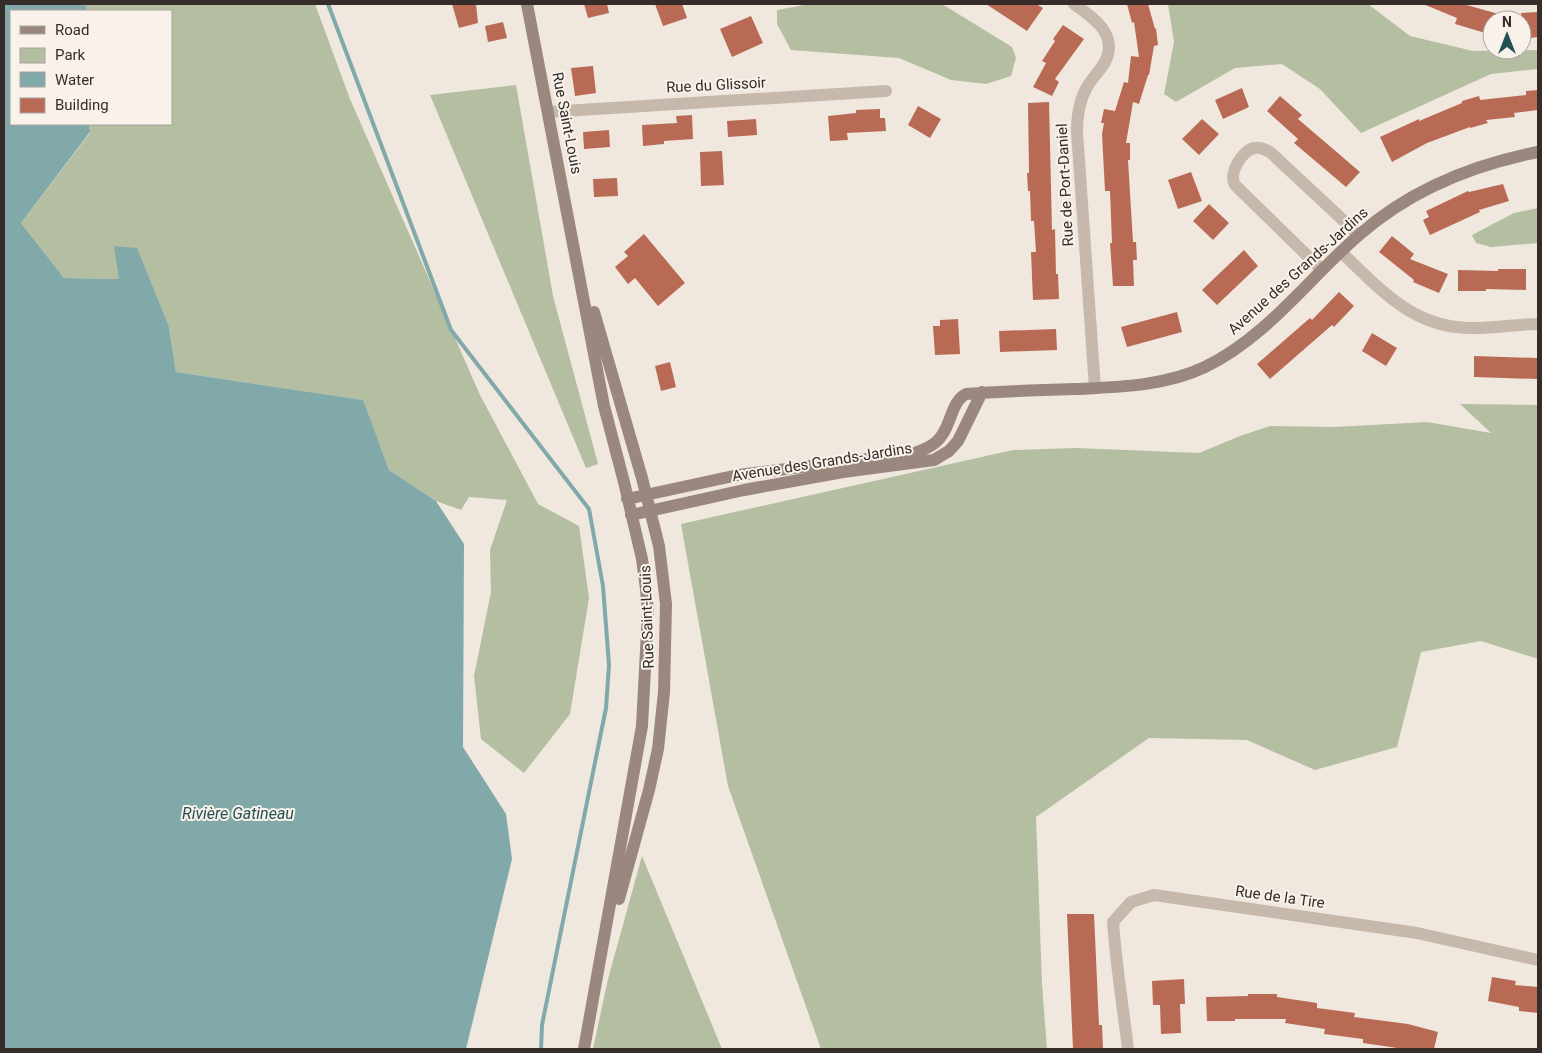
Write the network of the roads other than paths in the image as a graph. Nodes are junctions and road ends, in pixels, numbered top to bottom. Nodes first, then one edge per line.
1 (527, 4) edge
2 (1074, 4) edge
3 (886, 91) dead end
4 (548, 112) junction
5 (1538, 152) edge
6 (1359, 235) junction
7 (575, 249) junction
8 (1341, 252) junction
9 (1322, 270) junction
10 (1538, 324) edge
11 (1094, 388) junction
12 (982, 392) junction
13 (646, 495) junction
14 (627, 498) junction
15 (650, 511) junction
16 (631, 515) junction
17 (1538, 960) edge
18 (595, 986) junction
19 (584, 1049) edge
20 (1128, 1049) edge

1 - 4 main road, Rue Saint-Louis
2 - 11 street, Rue de Port-Daniel
3 - 4 street, Rue du Glissoir
4 - 7 main road, Rue Saint-Louis
5 - 6 main road, Avenue des Grands-Jardins
6 - 8 main road, Avenue des Grands-Jardins
6 - 9 street
7 - 13 main road, Rue Saint-Louis
7 - 14 main road, Rue Saint-Louis
8 - 9 main road, Avenue des Grands-Jardins
8 - 10 street
9 - 11 main road, Avenue des Grands-Jardins
11 - 12 main road, Avenue des Grands-Jardins
12 - 13 main road, Avenue des Grands-Jardins
12 - 15 main road, Avenue des Grands-Jardins
13 - 14 main road, Avenue des Grands-Jardins
13 - 15 main road, Rue Saint-Louis
14 - 16 main road, Rue Saint-Louis
15 - 16 main road, Avenue des Grands-Jardins
15 - 18 main road, Rue Saint-Louis
16 - 18 main road, Rue Saint-Louis
17 - 20 street, Rue de la Tire
18 - 19 main road, Rue Saint-Louis

